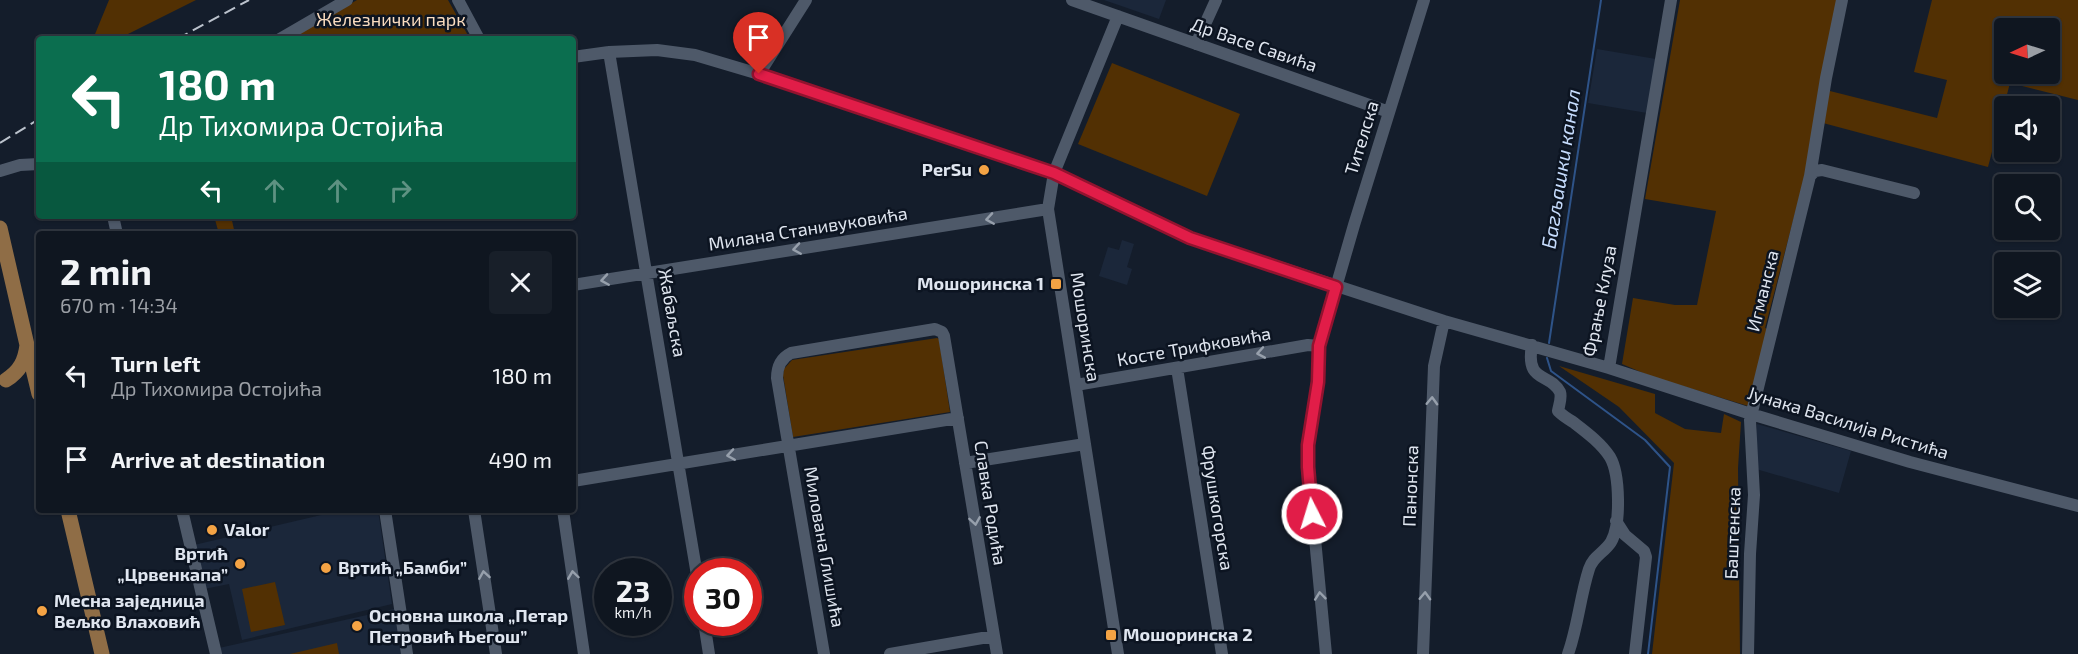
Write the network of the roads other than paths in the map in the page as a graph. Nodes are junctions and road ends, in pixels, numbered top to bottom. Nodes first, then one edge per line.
1 (347, 0) edge
2 (458, 0) edge
3 (806, 0) edge
4 (1072, 0) edge
5 (1216, 0) edge
6 (1424, 0) edge
7 (1671, 0) edge
8 (1842, 0) edge
9 (1118, 16) junction
10 (285, 36) edge
11 (477, 36) edge
12 (1196, 44) junction
13 (609, 51) junction
14 (576, 56) edge
15 (759, 74) junction
16 (1389, 112) junction
17 (36, 164) edge
18 (0, 171) edge
19 (1054, 173) junction
20 (1810, 176) junction
21 (1914, 194) dead end
22 (1048, 210) junction
23 (0, 228) edge
24 (647, 273) junction
25 (576, 285) edge
26 (1336, 287) junction
27 (1444, 321) junction
28 (1532, 345) junction
29 (1319, 346) junction
30 (27, 347) junction
31 (36, 357) edge
32 (948, 358) joint
33 (1177, 368) junction
34 (1609, 368) junction
35 (3, 381) edge
36 (36, 384) edge
37 (1076, 385) junction
38 (36, 394) edge
39 (1752, 414) junction
40 (958, 418) junction
41 (1085, 444) junction
42 (789, 446) junction
43 (965, 463) junction
44 (679, 464) junction
45 (576, 481) edge
46 (2078, 506) edge
47 (69, 513) edge
48 (183, 513) edge
49 (385, 513) edge
50 (474, 513) edge
51 (563, 513) edge
52 (1616, 521) junction
53 (1625, 535) junction
54 (1612, 541) junction
55 (694, 558) edge
56 (706, 636) edge
57 (994, 636) junction
58 (102, 654) edge
59 (216, 654) edge
60 (407, 654) edge
61 (496, 654) edge
62 (584, 654) edge
63 (709, 654) edge
64 (824, 654) edge
65 (890, 654) edge
66 (997, 654) edge
67 (1118, 654) edge
68 (1222, 654) edge
69 (1326, 654) edge
70 (1424, 654) edge
71 (1568, 654) edge
72 (1635, 654) edge
73 (1748, 654) edge

1 - 10 street
2 - 11 street
3 - 15 street
4 - 9 street, Др Васе Савића
5 - 12 street
6 - 16 street, Тителска
7 - 34 street, Фрање Клуза
8 - 20 street, Игманска
9 - 12 street, Др Васе Савића
9 - 19 street, Мошоринска
12 - 16 street, Др Васе Савића
13 - 14 street, Фрање Клуза
13 - 15 street, Фрање Клуза
13 - 24 street, Жабаљска
15 - 19 street, Фрање Клуза
16 - 26 street, Тителска
17 - 18 street
19 - 22 street, Мошоринска
19 - 26 street, Фрање Клуза
20 - 21 street
20 - 39 street, Игманска
22 -> 24 street, Милана Станивуковића
22 - 37 street, Мошоринска
23 - 30 main road
24 -> 25 street, Милана Станивуковића
24 - 44 street, Жабаљска
26 - 27 street, Фрање Клуза
26 - 29 street, Тителска
27 - 28 street, Фрање Клуза
70 -> 27 street, Панонска
28 - 34 street, Фрање Клуза
28 - 52 street
29 -> 33 street, Косте Трифковића
69 -> 29 street, Тителска
30 - 31 main road
30 - 35 main road
30 - 36 main road
32 - 40 street, Славка Родића
32 - 42 street, Милована Глишића
33 - 37 street, Косте Трифковића
33 - 68 street, Фрушкогорска
34 - 39 street, Јунака Василија Ристића
35 - 38 main road
37 - 41 street, Мошоринска
39 - 46 street, Јунака Василија Ристића
39 - 73 street, Баштенска
40 - 42 street
40 - 43 street, Славка Родића
41 - 43 street
41 - 67 street, Мошоринска
42 -> 44 street
42 - 64 street, Милована Глишића
43 -> 57 street, Славка Родића
44 - 45 street
44 - 55 street, Жабаљска
47 - 58 main road
48 - 59 street
49 - 60 street
61 -> 50 street
62 -> 51 street
52 - 53 street
52 - 54 street
53 - 54 street
53 - 72 street
54 - 71 street
56 - 63 street
57 - 65 street
57 - 66 street, Славка Родића

